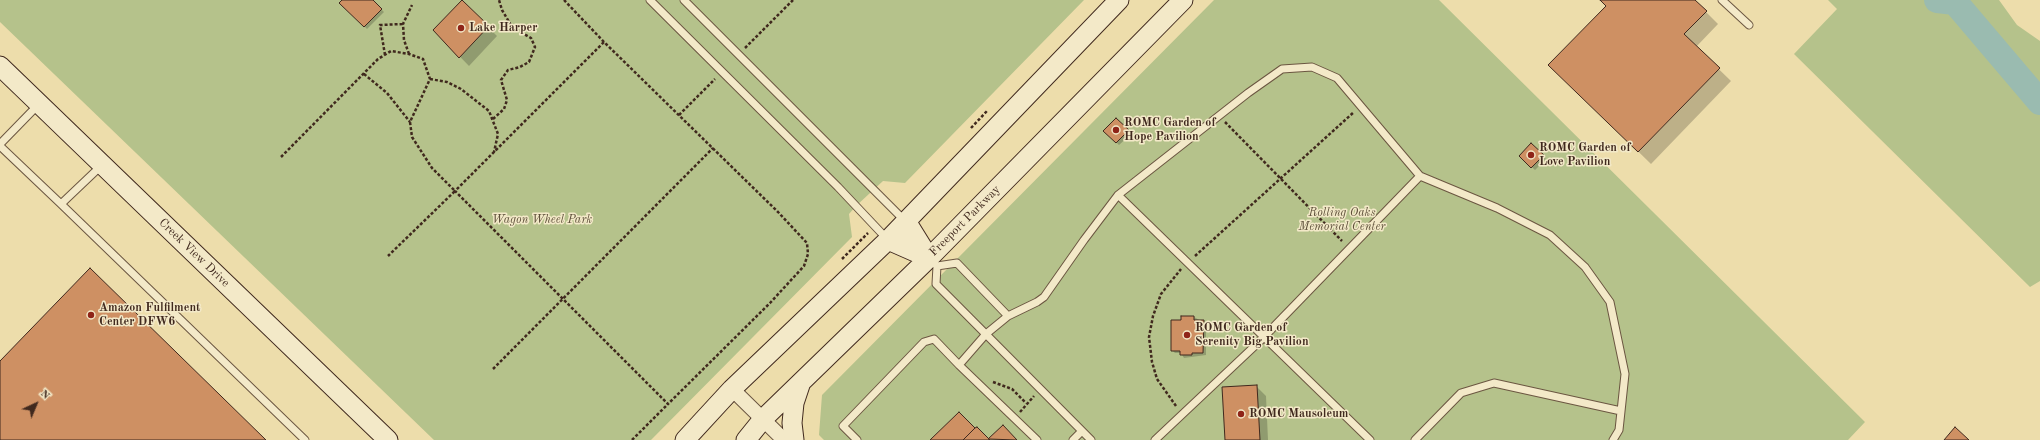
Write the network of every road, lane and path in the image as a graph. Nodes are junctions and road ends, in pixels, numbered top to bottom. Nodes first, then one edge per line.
1 (499, 0) edge
2 (564, 0) edge
3 (650, 0) edge
4 (684, 0) edge
5 (1119, 0) edge
6 (1182, 0) edge
7 (1722, 0) edge
8 (412, 4) dead end
9 (402, 24) junction
10 (1750, 25) dead end
11 (604, 42) junction
12 (409, 54) junction
13 (385, 55) junction
14 (0, 66) edge
15 (364, 74) junction
16 (430, 79) junction
17 (39, 103) junction
18 (1361, 106) junction
19 (1219, 116) junction
20 (493, 119) junction
21 (410, 122) junction
22 (0, 145) edge
23 (713, 148) junction
24 (494, 152) junction
25 (281, 157) dead end
26 (102, 164) junction
27 (1420, 176) junction
28 (1280, 179) junction
29 (455, 191) junction
30 (1118, 195) junction
31 (62, 204) junction
32 (906, 221) junction
33 (888, 240) junction
34 (1350, 249) junction
35 (388, 256) dead end
36 (933, 262) junction
37 (1188, 263) junction
38 (563, 298) junction
39 (1008, 316) junction
40 (986, 334) junction
41 (1264, 337) junction
42 (959, 365) junction
43 (493, 369) dead end
44 (988, 377) dead end
45 (800, 383) junction
46 (732, 389) junction
47 (1042, 390) junction
48 (668, 404) junction
49 (1026, 404) junction
50 (1621, 411) junction
51 (1183, 414) junction
52 (764, 419) junction
53 (1015, 419) junction
54 (1082, 431) junction
55 (306, 440) edge
56 (388, 440) edge
57 (632, 440) edge
58 (685, 440) edge
59 (746, 440) edge
60 (784, 440) edge
61 (794, 440) edge
62 (857, 440) edge
63 (1037, 440) edge
64 (1073, 440) edge
65 (1091, 440) edge
66 (1155, 440) edge
67 (1370, 440) edge
68 (1415, 440) edge
69 (1614, 440) edge

1 - 20 path
2 - 11 path
3 - 33 lane
4 - 32 lane
5 - 32 main road
6 - 36 main road, Freeport Parkway
7 - 10 lane
8 - 9 path
9 - 12 path
9 - 13 path
11 - 23 path
11 - 24 path
12 - 13 path
12 - 16 path
13 - 15 path
14 - 17 main road, Creek View Drive
15 - 21 path
15 - 25 path
16 - 20 path
16 - 21 path
17 - 22 lane
17 - 26 main road, Creek View Drive
18 - 19 lane
18 - 27 lane
18 - 28 path
19 - 28 path
19 - 30 lane
20 - 24 path
21 - 29 path
22 - 31 lane
23 - 38 path
23 - 48 path
24 - 29 path
26 - 31 lane
26 - 56 main road, Creek View Drive
27 - 34 lane
27 - 50 lane
28 - 34 path
28 - 37 path
29 - 35 path
29 - 38 path
30 - 37 lane
30 - 39 lane
31 - 55 lane
32 - 33 main road
32 - 36 main road
33 - 36 main road
33 - 46 main road
34 - 41 lane
36 - 39 lane
36 - 40 lane
36 - 45 main road, Freeport Parkway
37 - 41 lane
37 - 51 path
38 - 43 path
38 - 48 path
39 - 40 lane
40 - 42 lane
40 - 47 lane
41 - 51 lane
41 - 67 lane
42 - 53 lane
42 - 62 lane
44 - 49 path
45 - 52 main road, Freeport Parkway
45 - 61 main road
46 - 52 street
46 - 58 main road
47 - 49 path
47 - 54 lane
48 - 57 path
49 - 53 path
50 - 68 lane
50 - 69 lane
51 - 66 lane
52 - 59 main road, Freeport Parkway
52 - 60 street
53 - 63 lane
54 - 64 lane
54 - 65 lane

